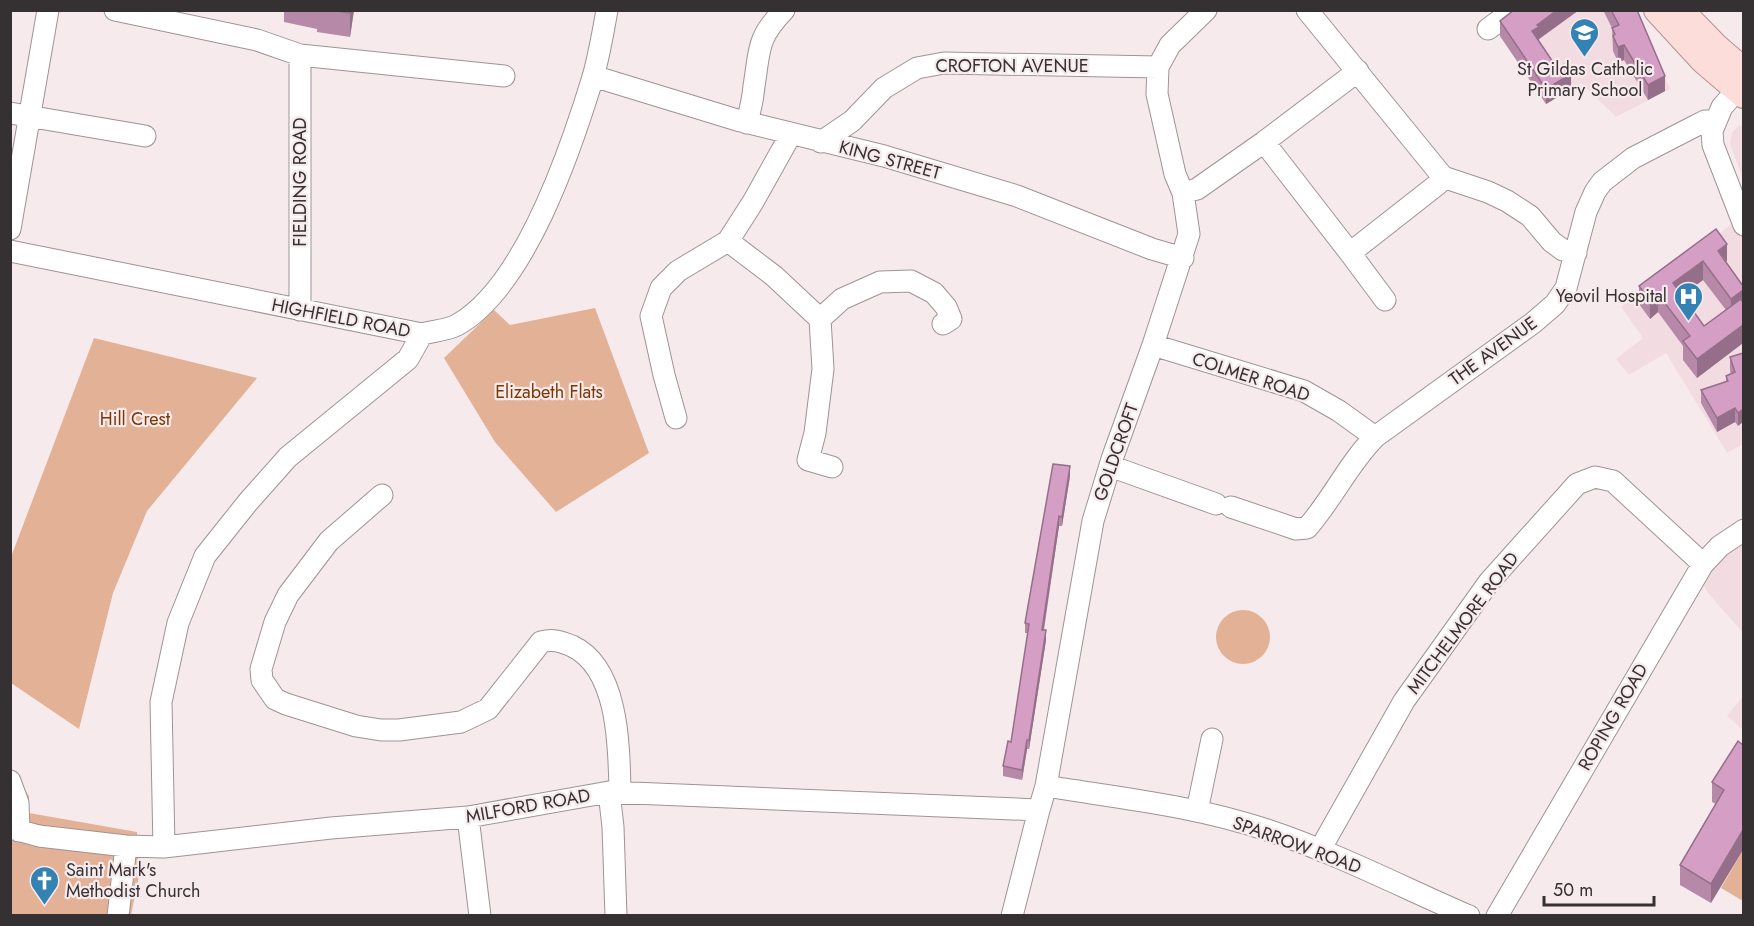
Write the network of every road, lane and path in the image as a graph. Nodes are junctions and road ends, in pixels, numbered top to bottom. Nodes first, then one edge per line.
1 (48, 10) edge
2 (115, 10) edge
3 (607, 10) edge
4 (784, 10) edge
5 (1206, 10) edge
6 (1307, 10) edge
7 (1514, 10) edge
8 (1657, 10) edge
9 (1680, 10) edge
10 (1488, 29) dead end
11 (300, 55) junction
12 (1158, 67) junction
13 (1358, 71) junction
14 (504, 76) dead end
15 (593, 76) junction
16 (1741, 85) edge
17 (20, 115) edge
18 (1715, 121) junction
19 (747, 123) junction
20 (791, 134) junction
21 (145, 136) dead end
22 (1264, 141) junction
23 (821, 142) junction
24 (1443, 177) junction
25 (1183, 194) junction
26 (1743, 225) edge
27 (10, 230) edge
28 (728, 241) junction
29 (10, 251) edge
30 (1350, 253) junction
31 (1576, 253) junction
32 (1183, 258) junction
33 (1385, 300) dead end
34 (300, 310) junction
35 (820, 319) junction
36 (951, 325) dead end
37 (422, 334) junction
38 (1153, 345) junction
39 (676, 418) dead end
40 (1375, 437) junction
41 (1110, 466) junction
42 (832, 467) dead end
43 (382, 495) dead end
44 (1743, 530) edge
45 (1703, 564) junction
46 (1212, 739) dead end
47 (10, 781) edge
48 (1046, 786) junction
49 (615, 792) junction
50 (1039, 810) junction
51 (1197, 811) junction
52 (468, 817) junction
53 (15, 829) edge
54 (126, 846) junction
55 (164, 847) junction
56 (1322, 850) junction
57 (118, 915) edge
58 (480, 915) edge
59 (616, 915) edge
60 (1012, 915) edge
61 (1469, 915) edge
62 (1497, 915) edge

1 - 17 street
2 - 11 street
3 - 15 street, HIGHFIELD ROAD
4 - 19 street
5 - 12 street
6 - 13 street
7 - 10 street
8 - 16 main road
9 - 16 main road
11 - 14 street
11 - 34 street, FIELDING ROAD
12 - 23 street, CROFTON AVENUE
12 - 25 street, GOLDCROFT
13 - 22 street
13 - 24 street
15 - 19 street, KING STREET
15 - 37 street, HIGHFIELD ROAD
16 - 18 street
17 - 21 street
17 - 27 street
18 - 26 street
18 - 31 street, THE AVENUE
19 - 20 street, KING STREET
20 - 23 street, KING STREET
20 - 28 street
22 - 25 street
22 - 30 street
23 - 32 street, KING STREET
24 - 30 street
24 - 31 street
25 - 32 street, GOLDCROFT
28 - 35 street
28 - 39 street
29 - 34 street, HIGHFIELD ROAD
30 - 33 street
31 - 40 street, THE AVENUE
32 - 38 street, GOLDCROFT
34 - 37 street, HIGHFIELD ROAD
35 - 36 street
35 - 42 street
37 - 55 street
38 - 40 street, COLMER ROAD
38 - 41 street, GOLDCROFT
40 - 41 street, THE AVENUE
41 - 48 street, GOLDCROFT
43 - 49 street
44 - 45 street, ROPING ROAD
45 - 56 street, MITCHELMORE ROAD
45 - 62 street, ROPING ROAD
46 - 51 street
47 - 53 street, MILFORD ROAD
48 - 50 street, GOLDCROFT
48 - 51 street, SPARROW ROAD
49 - 50 street, MILFORD ROAD
49 - 52 street, MILFORD ROAD
49 - 59 street
50 - 60 street, GOLDCROFT
51 - 56 street, SPARROW ROAD
52 - 55 street, MILFORD ROAD
52 - 58 street
53 - 54 street, MILFORD ROAD
54 - 55 street, MILFORD ROAD
54 - 57 street
56 - 61 street, SPARROW ROAD

